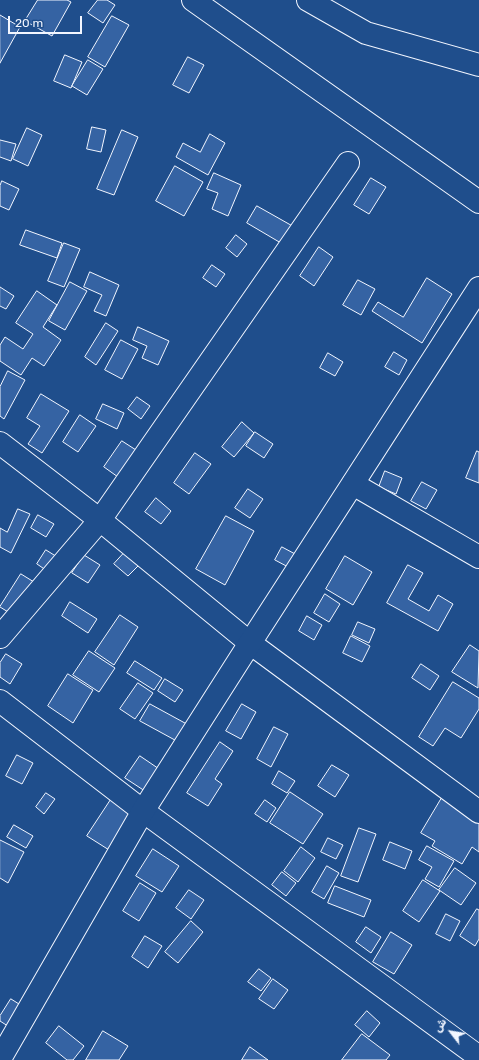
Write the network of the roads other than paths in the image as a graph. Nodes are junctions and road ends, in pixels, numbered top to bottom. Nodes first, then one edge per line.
1 (193, 0) edge
2 (308, 0) edge
3 (479, 65) edge
4 (348, 163) dead end
5 (479, 202) edge
6 (479, 288) edge
7 (0, 443) edge
8 (353, 484) junction
9 (100, 520) junction
10 (479, 557) edge
11 (0, 637) edge
12 (250, 642) junction
13 (0, 701) edge
14 (143, 811) junction
15 (479, 812) edge
16 (479, 1057) edge
17 (0, 1060) edge

1 - 5 street
2 - 3 street
4 - 9 street
6 - 8 street
7 - 9 street
8 - 10 street
8 - 12 street
9 - 11 street
9 - 12 street
12 - 14 street
12 - 15 street
13 - 14 street
14 - 16 street
14 - 17 street

